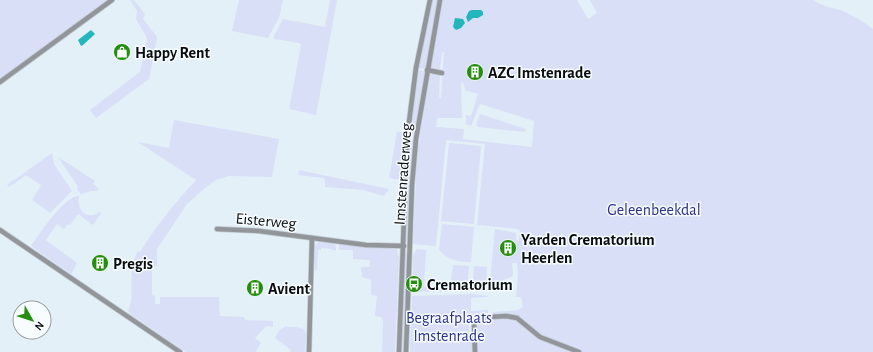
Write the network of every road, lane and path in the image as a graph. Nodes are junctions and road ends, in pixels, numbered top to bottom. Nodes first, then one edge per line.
1 (112, 0) edge
2 (430, 0) edge
3 (440, 0) edge
4 (427, 70) junction
5 (442, 73) dead end
6 (0, 82) edge
7 (0, 230) edge
8 (216, 230) dead end
9 (312, 238) junction
10 (403, 246) junction
11 (410, 246) junction
12 (180, 352) edge
13 (309, 352) edge
14 (399, 352) edge
15 (406, 352) edge
16 (475, 352) edge
17 (579, 352) edge

1 - 6 street
2 - 10 street, Imstenraderweg
3 - 4 street, Imstenraderweg
4 - 5 street
4 - 11 street, Imstenraderweg
7 - 12 street
8 - 9 street, Eisterweg
9 - 10 street, Eisterweg
9 - 13 street, Eisterweg
10 - 11 street, Eisterweg
10 - 14 street, Imstenraderweg
11 - 15 street, Imstenraderweg
16 - 17 street

